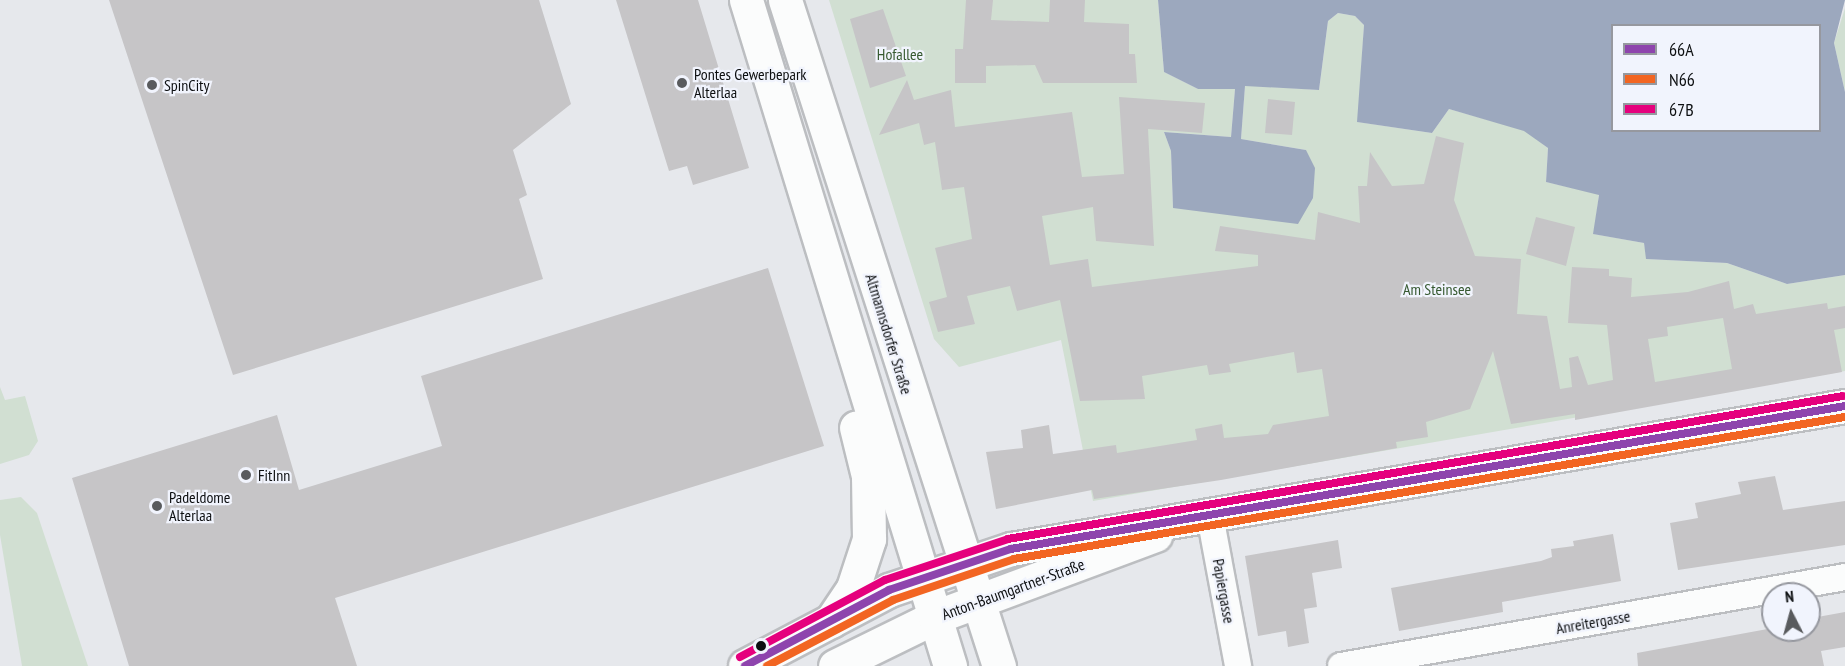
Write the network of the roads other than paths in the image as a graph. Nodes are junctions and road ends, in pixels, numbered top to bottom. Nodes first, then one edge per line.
1 (746, 0) edge
2 (785, 0) edge
3 (839, 302) junction
4 (1845, 406) edge
5 (1201, 518) junction
6 (962, 562) junction
7 (922, 576) junction
8 (1845, 577) edge
9 (976, 602) junction
10 (935, 617) junction
11 (831, 621) junction
12 (745, 666) edge
13 (836, 666) edge
14 (950, 666) edge
15 (999, 666) edge
16 (1238, 666) edge
17 (1341, 666) edge

1 - 3 main road
2 - 6 main road, Altmannsdorfer Straße
3 - 7 main road
3 - 11 main road
4 - 5 main road, Anton-Baumgartner-Straße
5 - 6 main road, Anton-Baumgartner-Straße
5 - 9 main road, Anton-Baumgartner-Straße
5 - 16 street, Papiergasse
6 - 7 main road, Anton-Baumgartner-Straße
6 - 9 main road, Altmannsdorfer Straße
7 - 10 main road
7 - 11 main road, Anton-Baumgartner-Straße
8 - 17 street, Anreitergasse
9 - 10 main road, Anton-Baumgartner-Straße
9 - 15 main road, Altmannsdorfer Straße
10 - 13 main road, Anton-Baumgartner-Straße
10 - 14 main road
11 - 12 main road, Anton-Baumgartner-Straße

